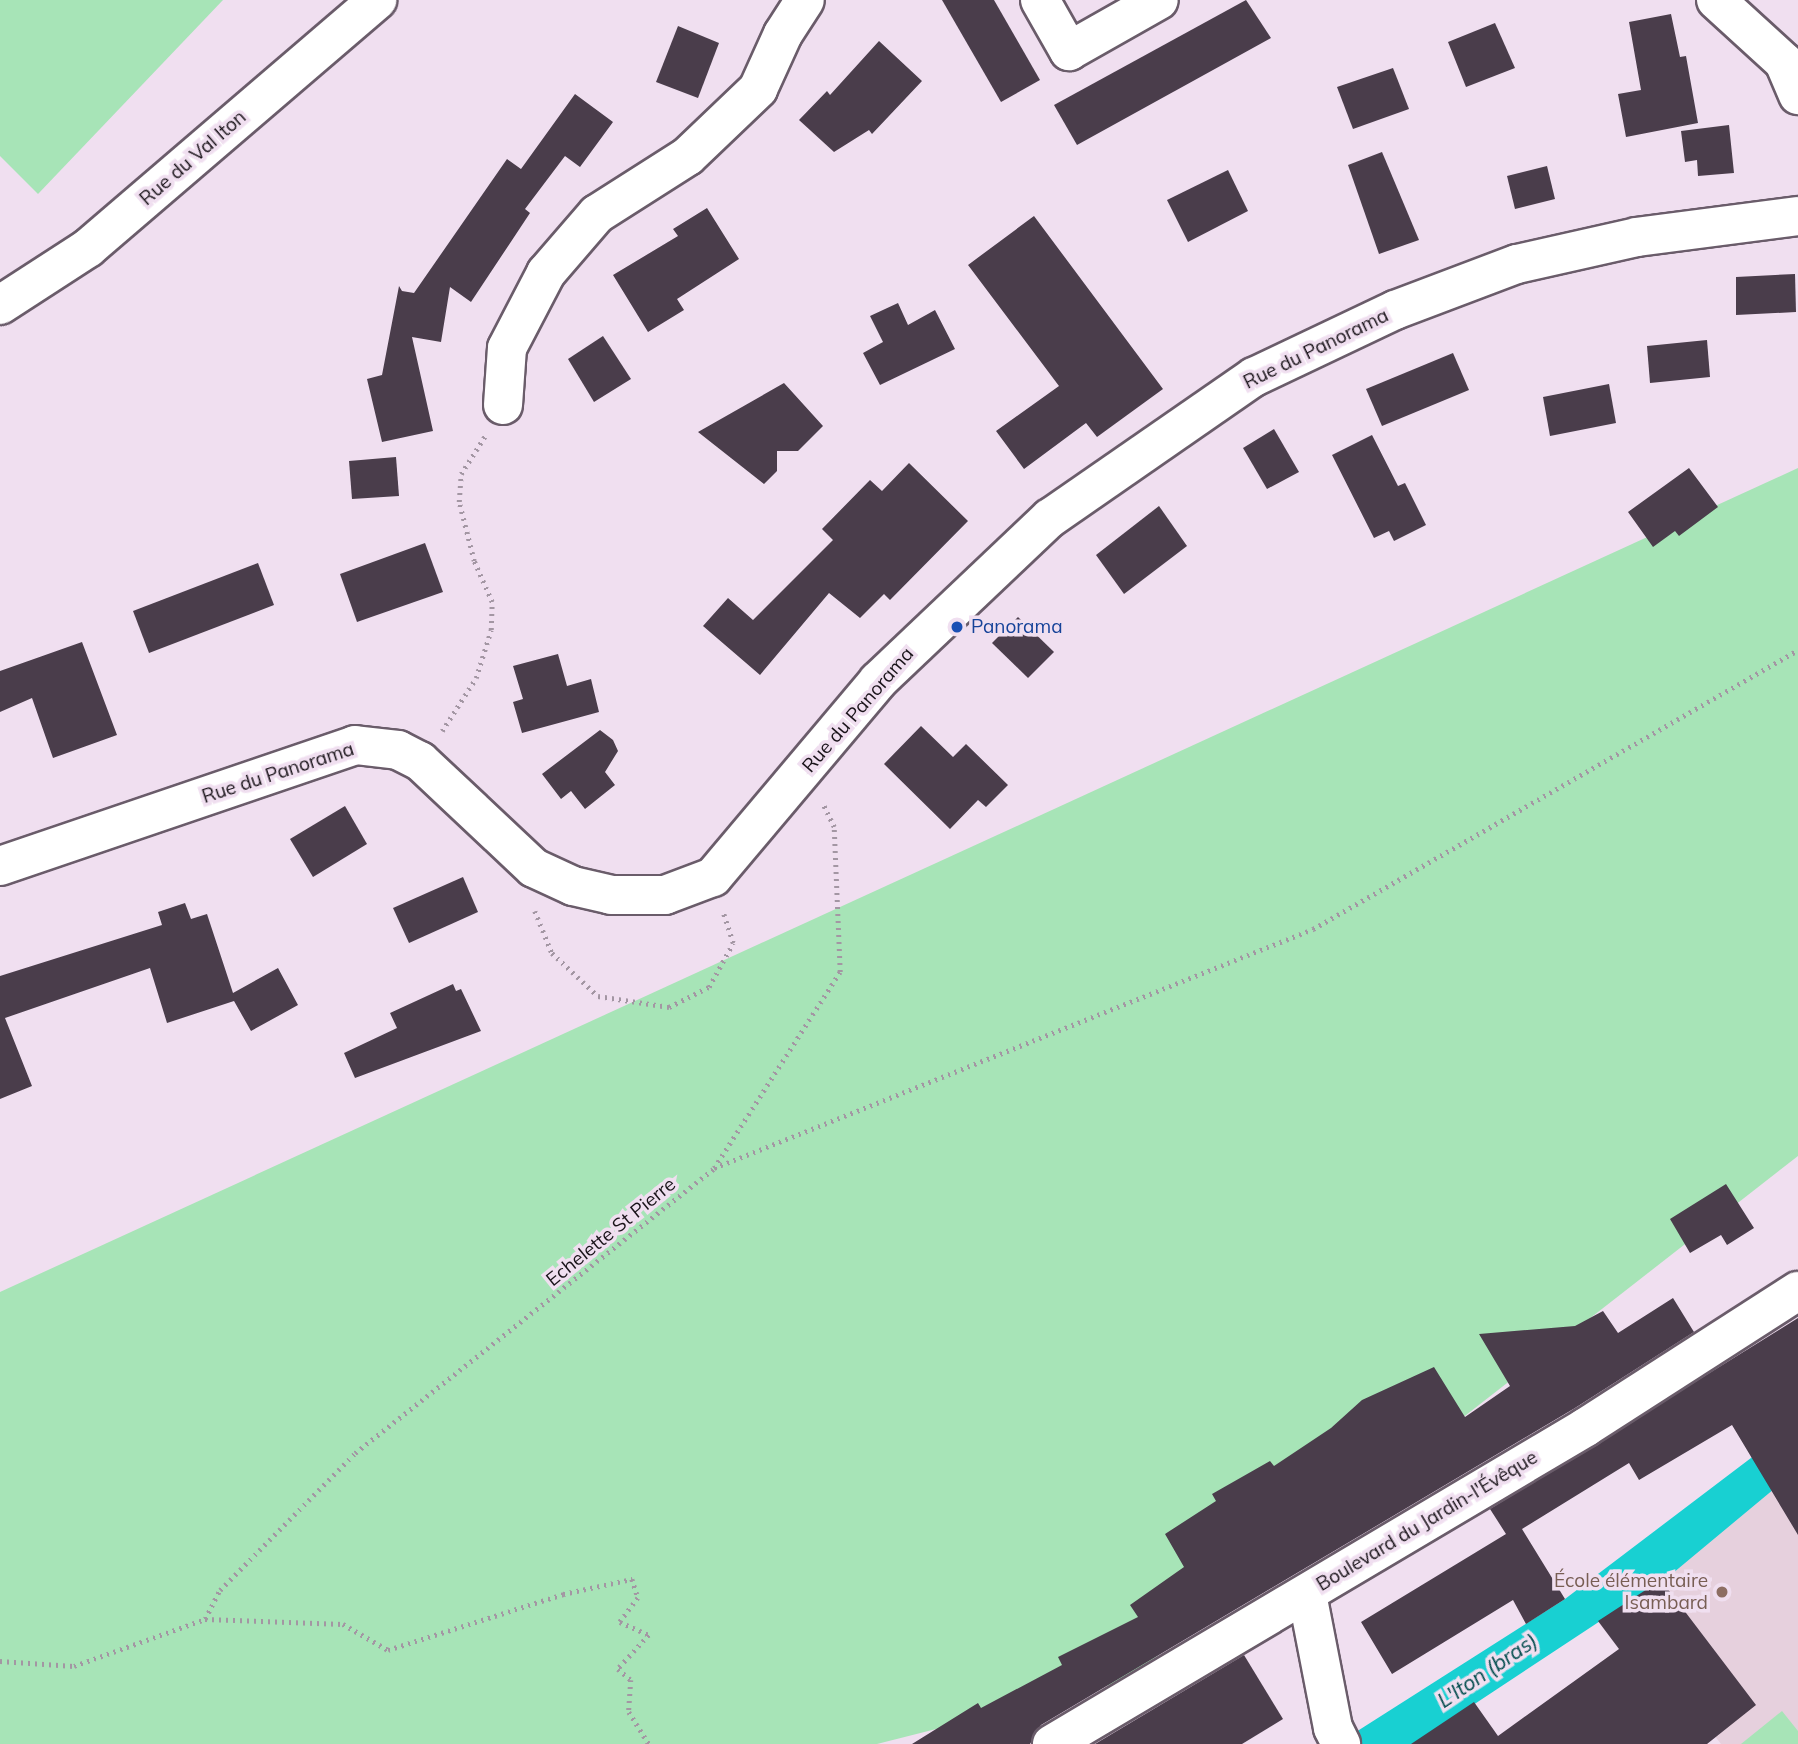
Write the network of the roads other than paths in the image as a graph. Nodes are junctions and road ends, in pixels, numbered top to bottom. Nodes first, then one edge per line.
1 (377, 0) edge
2 (805, 0) edge
3 (1040, 0) edge
4 (1159, 0) edge
5 (1716, 0) edge
6 (1798, 95) edge
7 (1798, 216) edge
8 (0, 305) edge
9 (503, 404) road end
10 (0, 866) edge
11 (1798, 1292) edge
12 (1307, 1594) junction
13 (1337, 1736) edge
14 (1052, 1744) edge

1 - 8 street, Rue du Val Iton
2 - 9 street
3 - 4 street
5 - 6 street
7 - 10 street, Rue du Panorama
11 - 12 street, Boulevard du Jardin-l'Évêque
12 - 13 street
12 - 14 street, Boulevard du Jardin-l'Évêque

